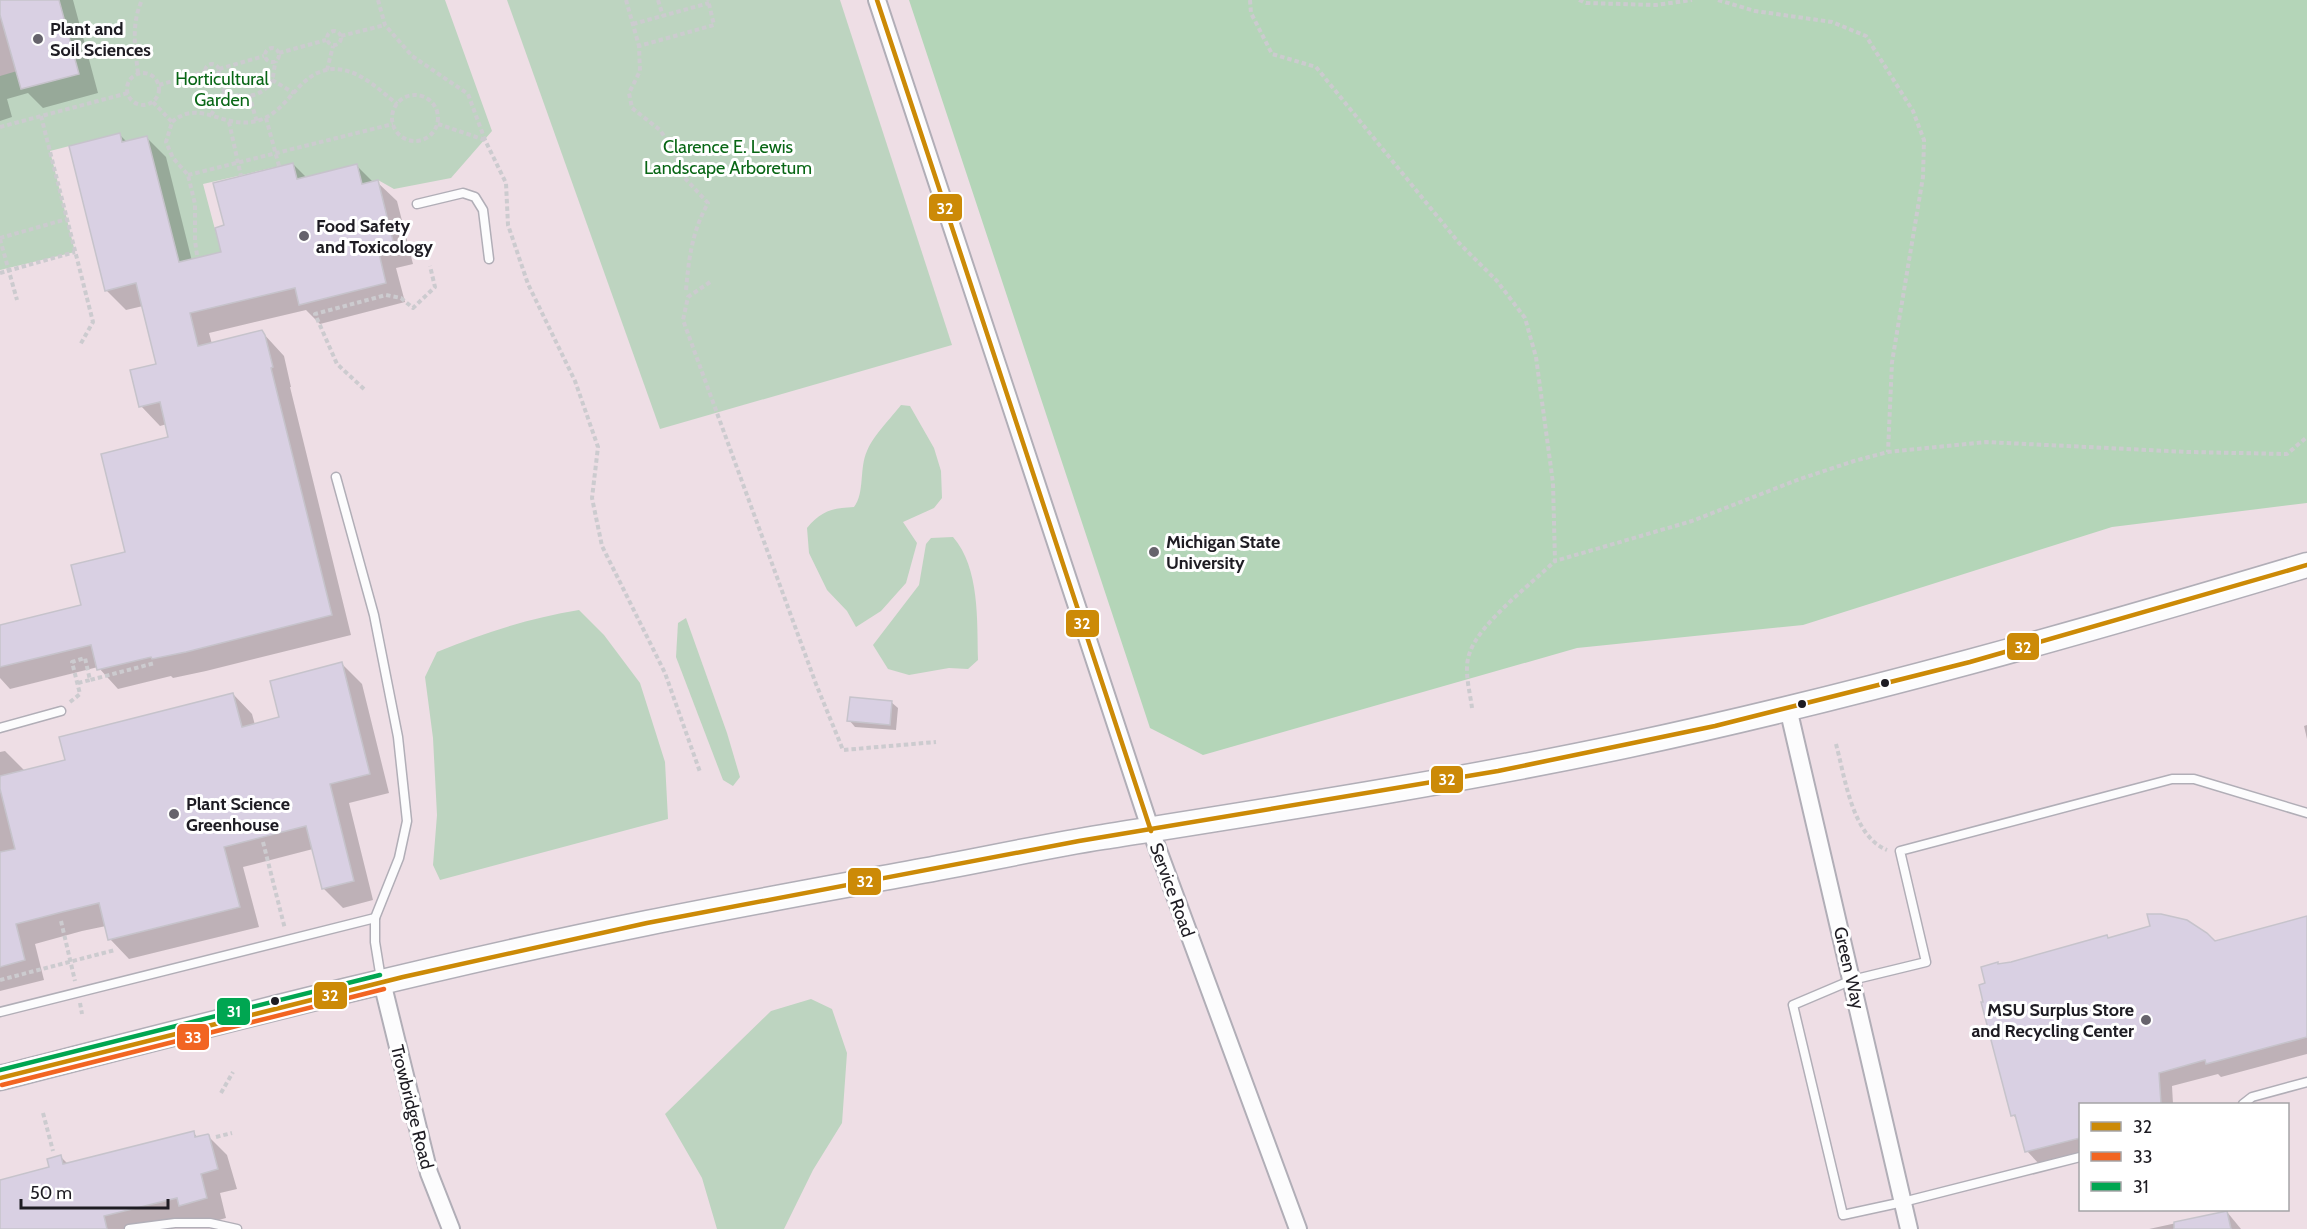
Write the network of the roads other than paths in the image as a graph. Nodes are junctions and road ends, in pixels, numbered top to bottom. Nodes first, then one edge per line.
1 (877, 0) edge
2 (417, 204) dead end
3 (489, 259) dead end
4 (336, 477) dead end
5 (2307, 565) edge
6 (1788, 708) junction
7 (61, 711) road end
8 (0, 728) edge
9 (2307, 813) edge
10 (1151, 831) junction
11 (375, 918) junction
12 (1852, 980) junction
13 (382, 982) junction
14 (0, 1012) edge
15 (0, 1078) edge
16 (2307, 1082) edge
17 (2244, 1103) edge
18 (2079, 1157) edge
19 (1903, 1202) junction
20 (129, 1229) edge
21 (237, 1229) edge
22 (452, 1229) edge
23 (1298, 1229) edge
24 (1909, 1229) edge

1 - 10 street, Service Road
2 - 3 lane
4 - 11 lane
5 - 6 street
6 - 10 street
6 - 12 street, Green Way
7 - 8 lane
9 - 12 lane
10 - 13 street
10 - 23 street, Service Road
11 - 13 lane
11 - 14 lane
12 - 19 street, Green Way
12 - 19 lane
13 - 15 street
13 - 22 street, Trowbridge Road
16 - 17 lane
18 - 19 lane
19 - 24 street, Green Way
20 - 21 lane

